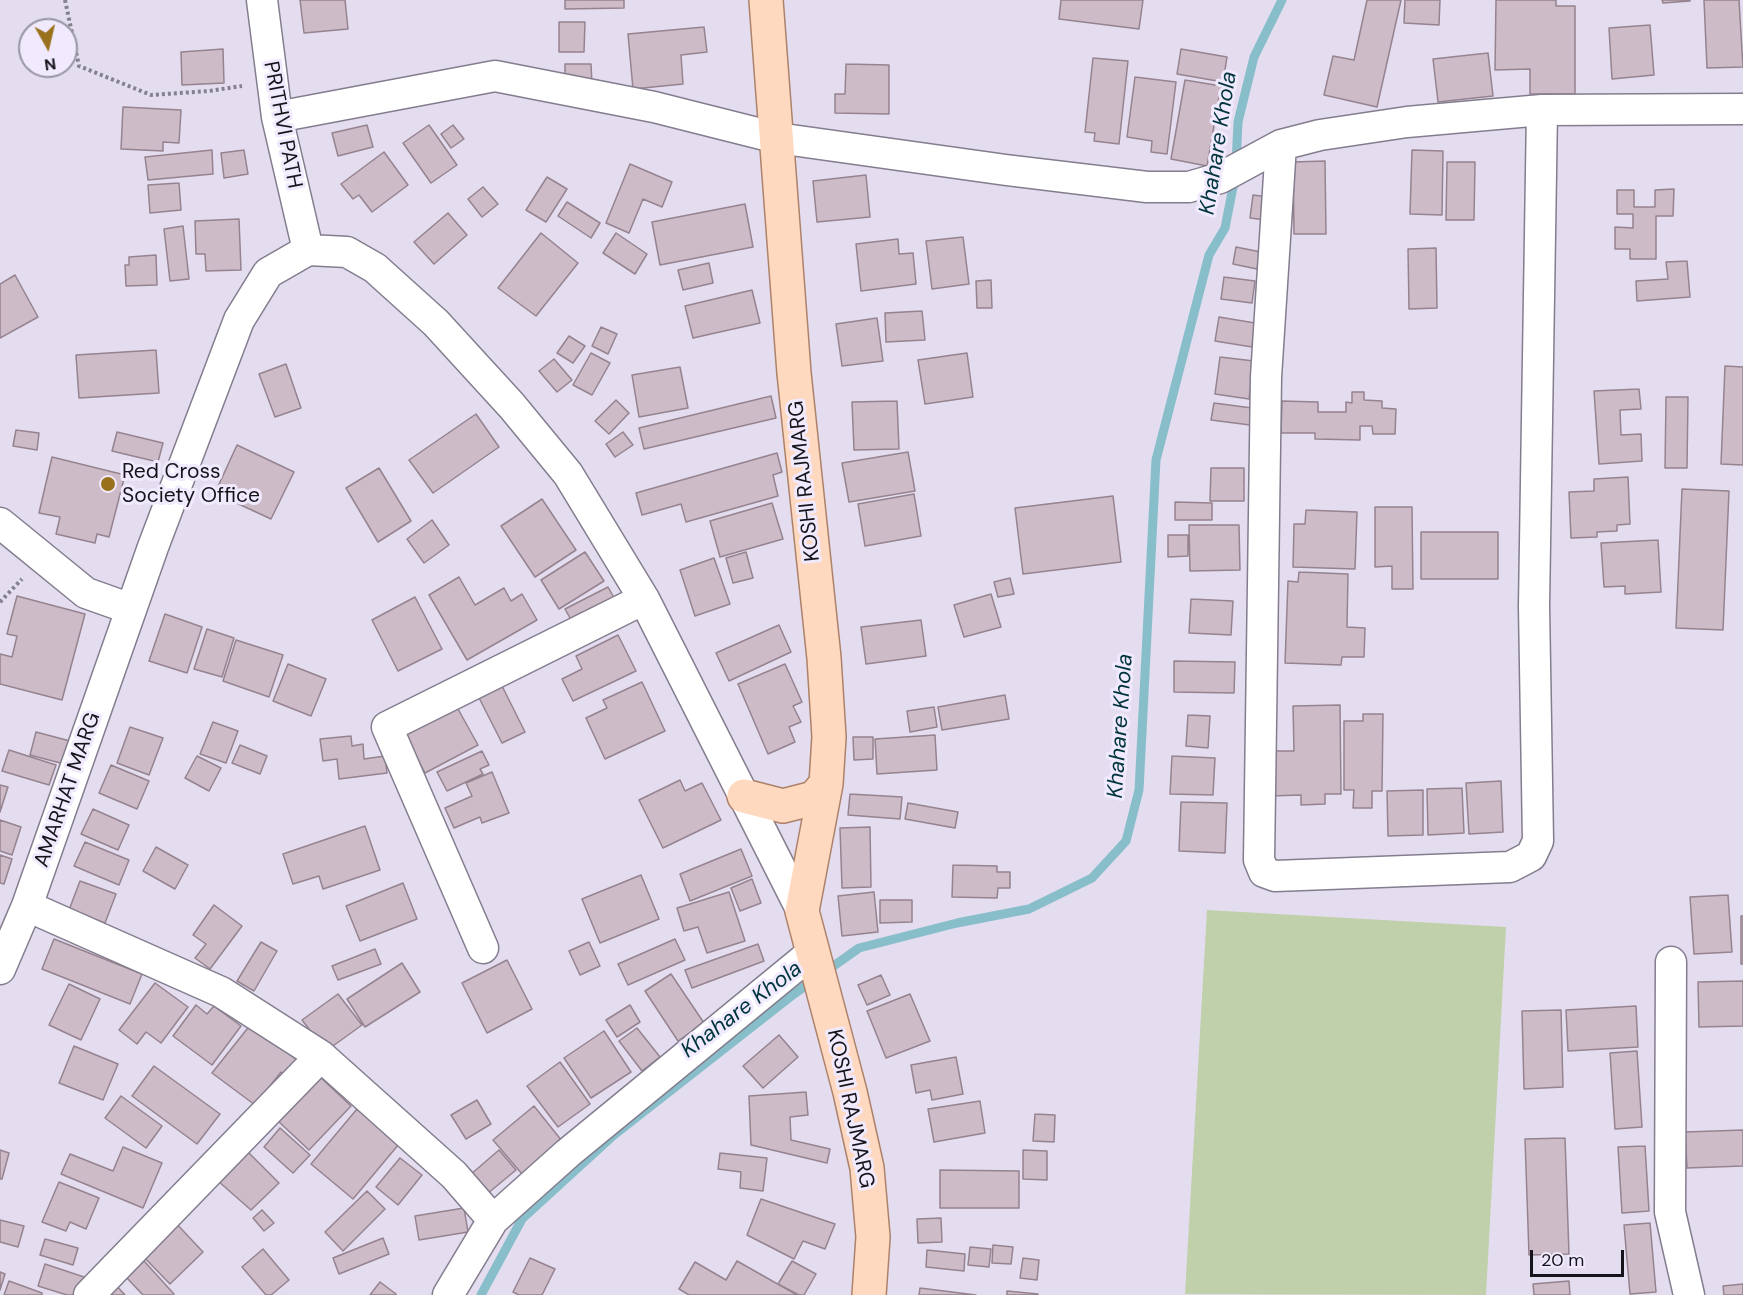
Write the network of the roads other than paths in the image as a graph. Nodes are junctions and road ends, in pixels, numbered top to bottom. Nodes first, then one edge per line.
1 (262, 0) edge
2 (766, 0) edge
3 (1542, 110) junction
4 (1743, 110) edge
5 (277, 117) junction
6 (777, 138) junction
7 (1272, 149) junction
8 (308, 250) junction
9 (0, 523) edge
10 (644, 599) junction
11 (131, 609) junction
12 (826, 784) junction
13 (744, 796) junction
14 (27, 906) junction
15 (802, 911) junction
16 (483, 948) dead end
17 (814, 956) junction
18 (1671, 963) dead end
19 (0, 969) edge
20 (321, 1056) junction
21 (494, 1220) junction
22 (89, 1295) edge
23 (448, 1295) edge
24 (870, 1295) edge
25 (1689, 1295) edge

1 - 5 street, PRITHVI PATH
2 - 6 main road, KOSHI RAJMARG
3 - 4 street
3 - 7 street
3 - 7 street
5 - 6 street
5 - 8 street, PRITHVI PATH
6 - 7 street
6 - 12 main road, KOSHI RAJMARG
8 - 10 street
8 - 11 street, AMARHAT MARG
9 - 11 street
10 - 13 street
10 - 16 street
11 - 14 street, AMARHAT MARG
12 - 13 main road
12 - 15 main road, KOSHI RAJMARG
13 - 15 street
14 - 19 street, AMARHAT MARG
14 - 20 street
15 - 17 main road, KOSHI RAJMARG
17 - 21 street
17 - 24 main road, KOSHI RAJMARG
18 - 25 street
20 - 21 street
20 - 22 street
21 - 23 street

